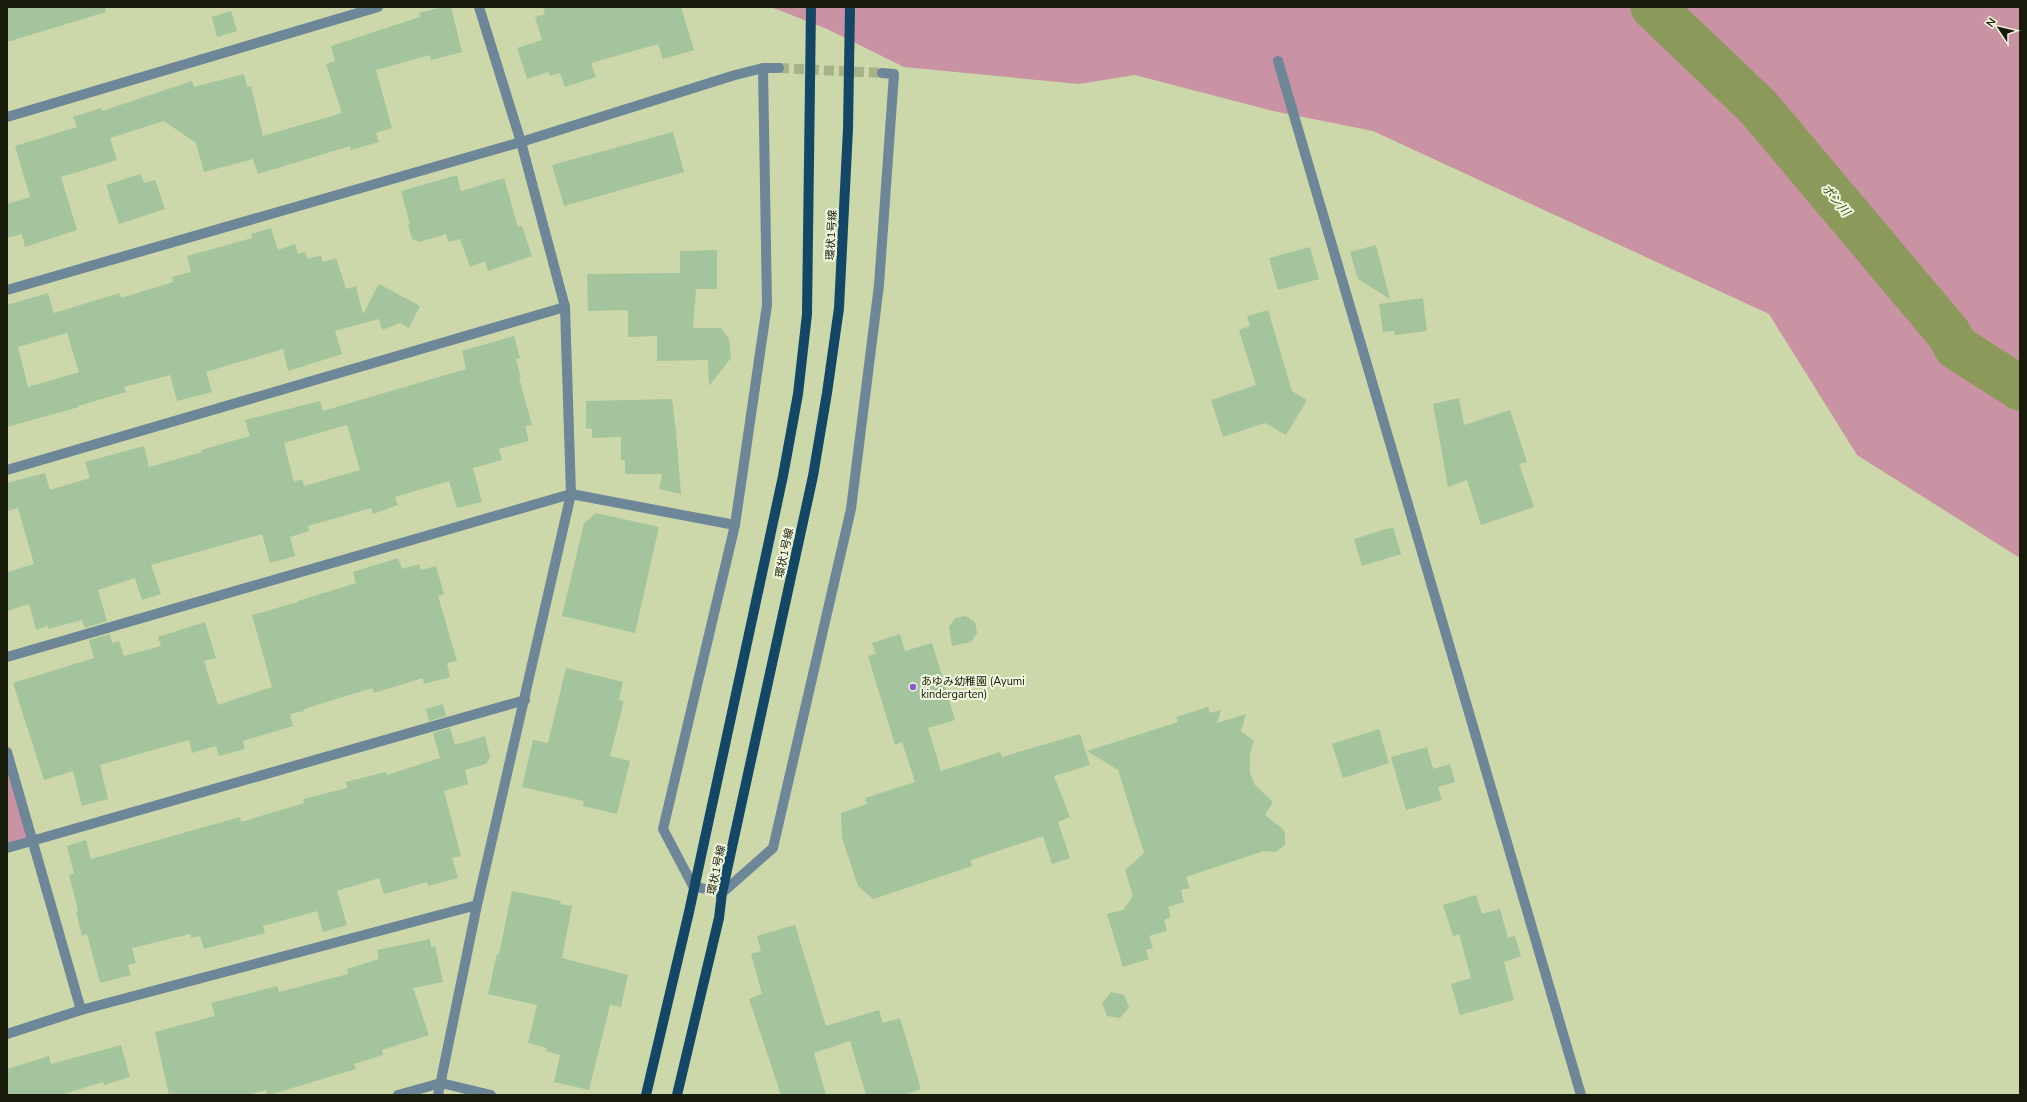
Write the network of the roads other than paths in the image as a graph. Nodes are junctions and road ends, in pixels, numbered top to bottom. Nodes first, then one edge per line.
1 (378, 7) edge
2 (479, 7) edge
3 (810, 7) edge
4 (850, 7) edge
5 (1278, 61) dead end
6 (764, 68) junction
7 (779, 68) tunnel mouth
8 (882, 73) tunnel mouth
9 (7, 117) edge
10 (521, 142) junction
11 (7, 290) edge
12 (565, 307) junction
13 (7, 470) edge
14 (571, 494) junction
15 (735, 525) junction
16 (7, 657) edge
17 (525, 700) junction
18 (7, 752) edge
19 (33, 840) junction
20 (7, 848) edge
21 (693, 886) junction
22 (722, 893) junction
23 (477, 905) junction
24 (81, 1010) junction
25 (7, 1034) edge
26 (441, 1083) junction
27 (398, 1095) edge
28 (438, 1095) edge
29 (491, 1095) edge
30 (646, 1095) edge
31 (678, 1095) edge
32 (1581, 1095) edge

1 - 9 street
2 - 10 street
3 - 21 main road, 環状1号線
4 - 22 main road, 環状1号線
5 - 32 street
6 - 7 street
6 - 10 street
6 - 15 street
8 - 22 street
10 - 11 street
10 - 12 street
12 - 13 street
12 - 14 street
14 - 15 street
14 - 16 street
14 - 17 street
15 - 21 street
17 - 19 street
17 - 23 street
18 - 19 street
19 - 20 street
19 - 24 street
21 - 22 street
21 - 30 main road, 環状1号線
22 - 31 main road, 環状1号線
23 - 24 street
23 - 26 street
24 - 25 street
26 - 27 street
26 - 28 street
26 - 29 street

